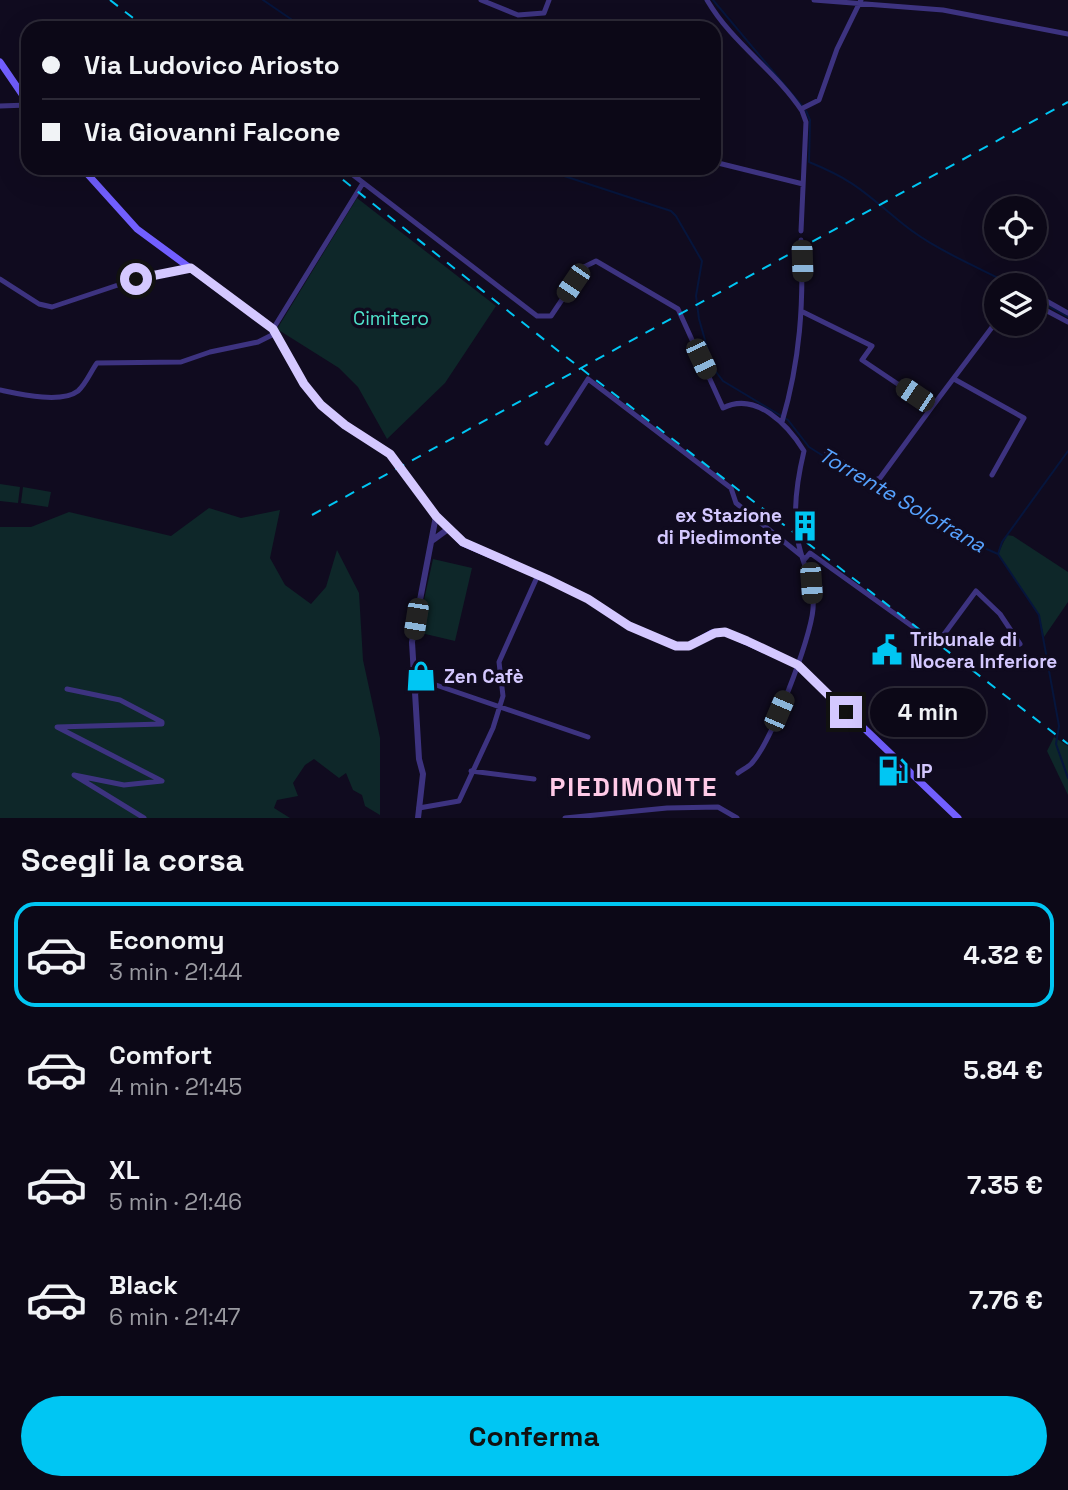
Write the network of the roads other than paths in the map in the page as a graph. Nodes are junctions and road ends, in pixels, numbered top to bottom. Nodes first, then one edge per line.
1 (481, 0) edge
2 (549, 0) edge
3 (707, 0) edge
4 (814, 0) edge
5 (860, 1) edge
6 (720, 21) edge
7 (721, 22) edge
8 (1068, 34) edge
9 (0, 62) edge
10 (21, 94) edge
11 (21, 104) edge
12 (0, 106) edge
13 (803, 108) junction
14 (721, 164) edge
15 (88, 175) edge
16 (353, 175) edge
17 (363, 183) junction
18 (803, 184) junction
19 (801, 231) dead end
20 (801, 240) dead end
21 (191, 268) junction
22 (0, 279) edge
23 (1047, 301) edge
24 (1047, 311) edge
25 (803, 312) junction
26 (1068, 313) edge
27 (1068, 322) edge
28 (275, 331) junction
29 (986, 336) edge
30 (954, 379) junction
31 (0, 390) edge
32 (932, 407) junction
33 (783, 418) junction
34 (547, 443) dead end
35 (827, 452) dead end
36 (992, 475) dead end
37 (436, 516) junction
38 (448, 529) junction
39 (432, 541) junction
40 (805, 559) junction
41 (538, 575) junction
42 (942, 637) dead end
43 (937, 644) dead end
44 (1020, 644) dead end
45 (798, 665) junction
46 (67, 689) dead end
47 (414, 692) junction
48 (500, 707) junction
49 (588, 737) dead end
50 (471, 771) junction
51 (738, 773) dead end
52 (534, 779) dead end
53 (419, 808) junction
54 (144, 818) edge
55 (418, 818) edge
56 (565, 818) edge
57 (737, 818) edge
58 (958, 818) edge

1 - 2 street
3 - 6 street
4 - 5 street
5 - 8 street
5 - 13 street
7 - 13 street
9 - 10 main road
11 - 12 street
13 - 18 street
14 - 18 street
15 - 21 main road
16 - 17 street
17 - 28 street
17 - 33 street
18 - 19 street
20 - 25 street
21 - 22 street
21 - 28 main road
23 - 26 street
24 - 27 street
25 - 32 street
25 - 33 street
28 - 31 street
28 - 37 main road
29 - 30 street
30 - 32 street
30 - 36 street
32 - 35 street
33 - 40 street
34 - 40 street
37 - 38 main road
37 - 39 street
38 - 39 street
38 - 41 main road
39 - 47 street
40 - 43 street
40 - 45 street
41 - 45 main road
41 - 48 street
42 - 44 street
45 - 51 street
45 - 58 main road
46 - 54 street
47 - 48 street
47 - 53 street
48 - 49 street
48 - 50 street
50 - 52 street
50 - 53 street
53 - 55 street
56 - 57 street

